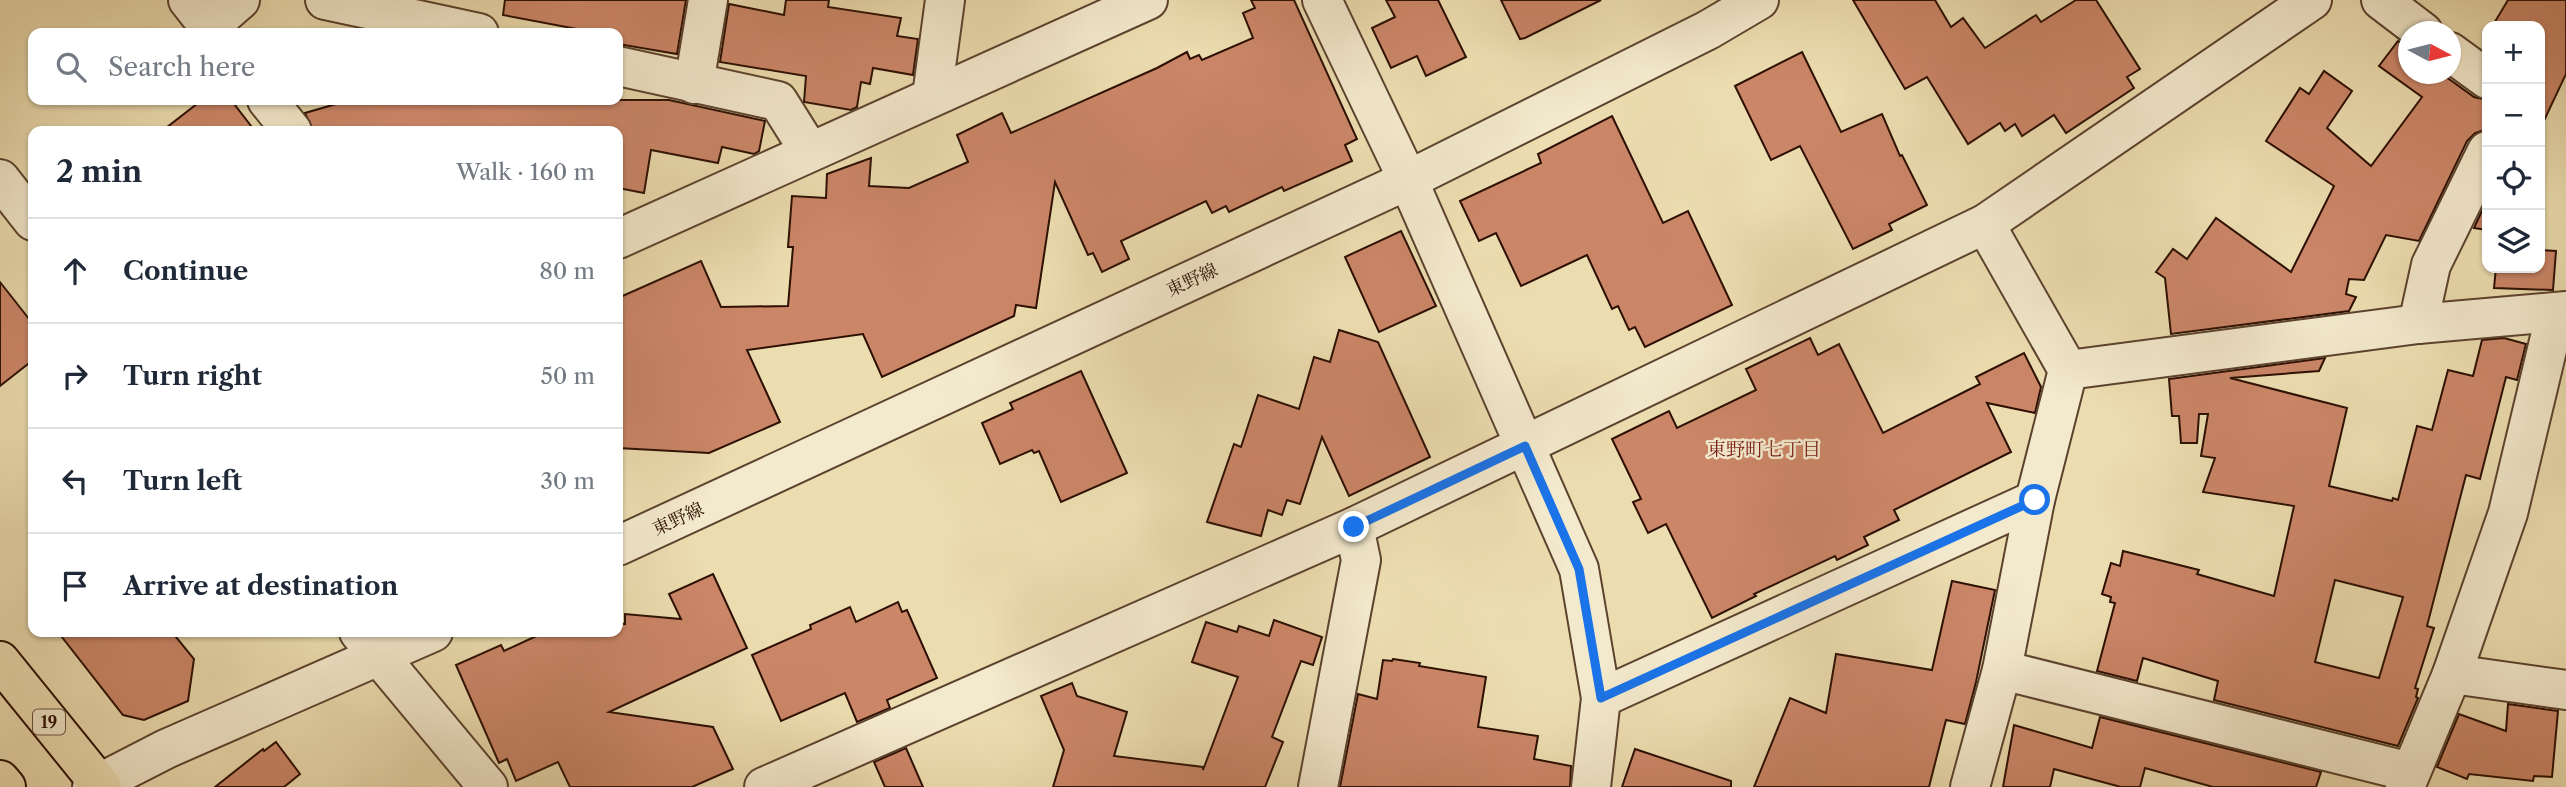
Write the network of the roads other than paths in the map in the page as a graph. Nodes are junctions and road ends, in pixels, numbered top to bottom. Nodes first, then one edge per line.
1 (240, 0) edge
2 (325, 0) edge
3 (708, 0) edge
4 (945, 0) edge
5 (1148, 0) edge
6 (1322, 0) edge
7 (1759, 0) edge
8 (2312, 0) edge
9 (2381, 0) edge
10 (204, 20) edge
11 (471, 21) edge
12 (2409, 21) edge
13 (2461, 60) edge
14 (623, 67) edge
15 (2482, 75) edge
16 (694, 83) junction
17 (932, 96) junction
18 (271, 105) edge
19 (288, 126) edge
20 (810, 152) junction
21 (2482, 161) edge
22 (0, 179) edge
23 (1408, 180) junction
24 (28, 215) edge
25 (1985, 224) junction
26 (623, 237) edge
27 (2561, 312) edge
28 (2418, 324) junction
29 (2068, 370) junction
30 (1525, 446) junction
31 (2035, 500) junction
32 (1354, 527) junction
33 (623, 544) edge
34 (406, 637) edge
35 (369, 644) edge
36 (0, 661) edge
37 (2002, 670) junction
38 (2452, 674) junction
39 (2566, 690) edge
40 (1601, 698) junction
41 (0, 779) edge
42 (2407, 779) edge
43 (97, 786) edge
44 (6, 787) edge
45 (488, 787) edge
46 (764, 787) edge
47 (1318, 787) edge
48 (1591, 787) edge
49 (1970, 787) edge

1 - 10 street
2 - 11 street
3 - 16 street
4 - 17 street
5 - 17 street
6 - 23 street
7 - 23 street, 東野線
8 - 25 street
9 - 12 street
13 - 15 street
14 - 16 street
16 - 20 street
17 - 20 street
18 - 19 street
20 - 26 street
21 - 28 street
22 - 24 street
23 - 30 street
23 - 33 street, 東野線
25 - 29 street
25 - 30 street
27 - 28 street
27 - 38 street
28 - 29 street
29 - 31 street
30 - 32 street
30 - 40 street
31 - 37 street
31 - 40 street
32 - 46 street
32 - 47 street
34 - 35 street
35 - 43 street
35 - 45 street
36 - 43 highway, 19
37 - 42 street
37 - 49 street
38 - 39 street
38 - 42 street
40 - 48 street
41 - 44 highway

